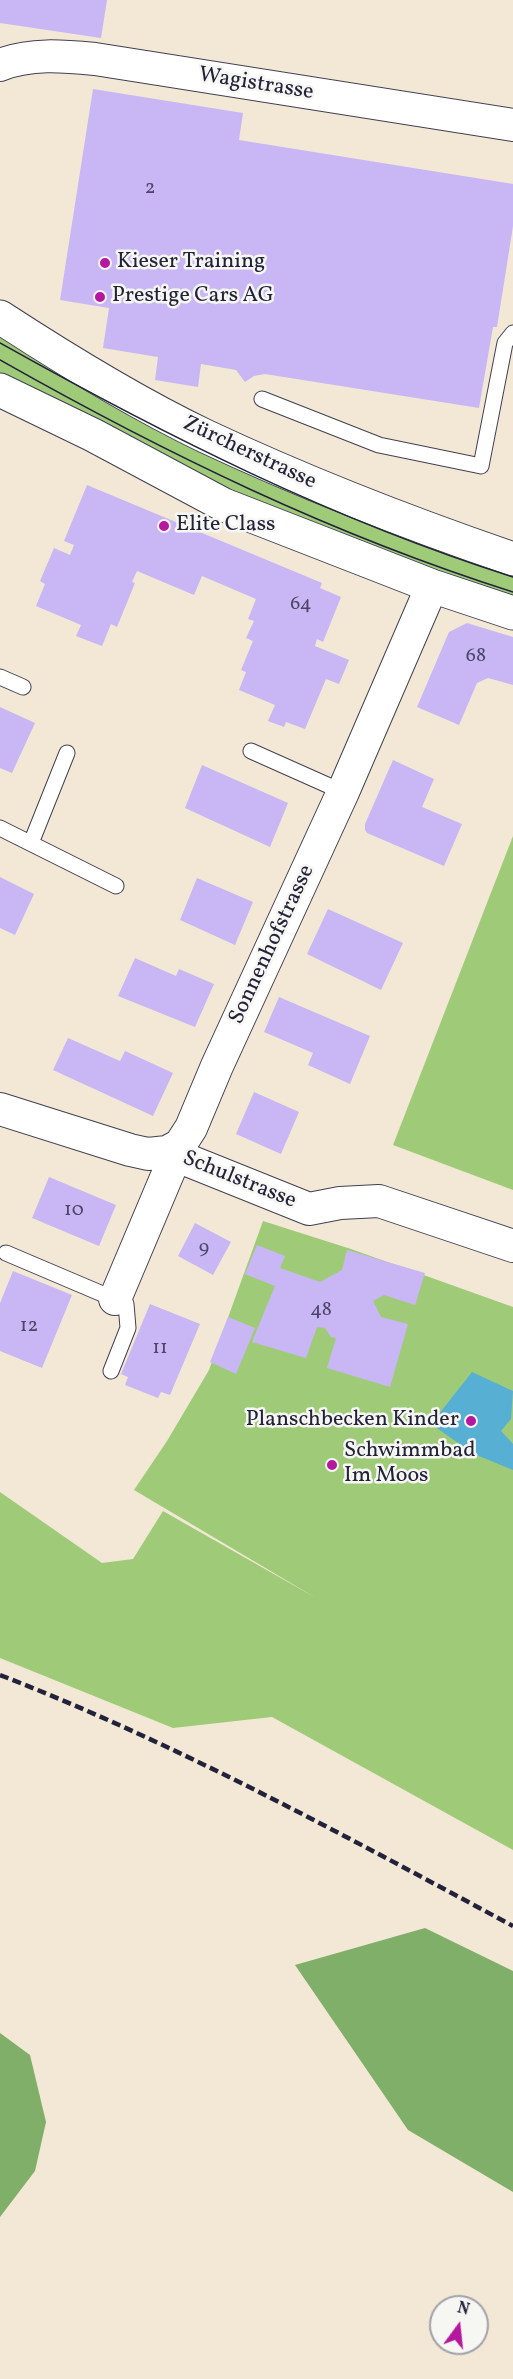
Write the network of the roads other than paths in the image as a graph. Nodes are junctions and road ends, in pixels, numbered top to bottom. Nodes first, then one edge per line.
1 (0, 65) edge
2 (513, 125) edge
3 (0, 317) edge
4 (513, 333) edge
5 (0, 390) edge
6 (262, 399) dead end
7 (513, 559) edge
8 (432, 586) junction
9 (513, 613) edge
10 (0, 677) edge
11 (23, 687) dead end
12 (251, 751) dead end
13 (67, 753) dead end
14 (343, 792) junction
15 (0, 828) edge
16 (31, 843) junction
17 (116, 886) dead end
18 (0, 1109) edge
19 (167, 1152) junction
20 (513, 1246) edge
21 (6, 1253) dead end
22 (115, 1299) junction
23 (111, 1371) dead end

1 - 2 street, Wagistrasse
3 - 7 main road, Zürcherstrasse
4 - 6 lane
5 - 8 main road
8 - 9 main road
8 - 14 street, Sonnenhofstrasse
10 - 11 lane
12 - 14 lane
13 - 16 lane
14 - 19 street, Sonnenhofstrasse
15 - 16 lane
16 - 17 lane
18 - 19 street, Schulstrasse
19 - 20 street, Schulstrasse
19 - 22 street
21 - 22 lane
22 - 23 lane

